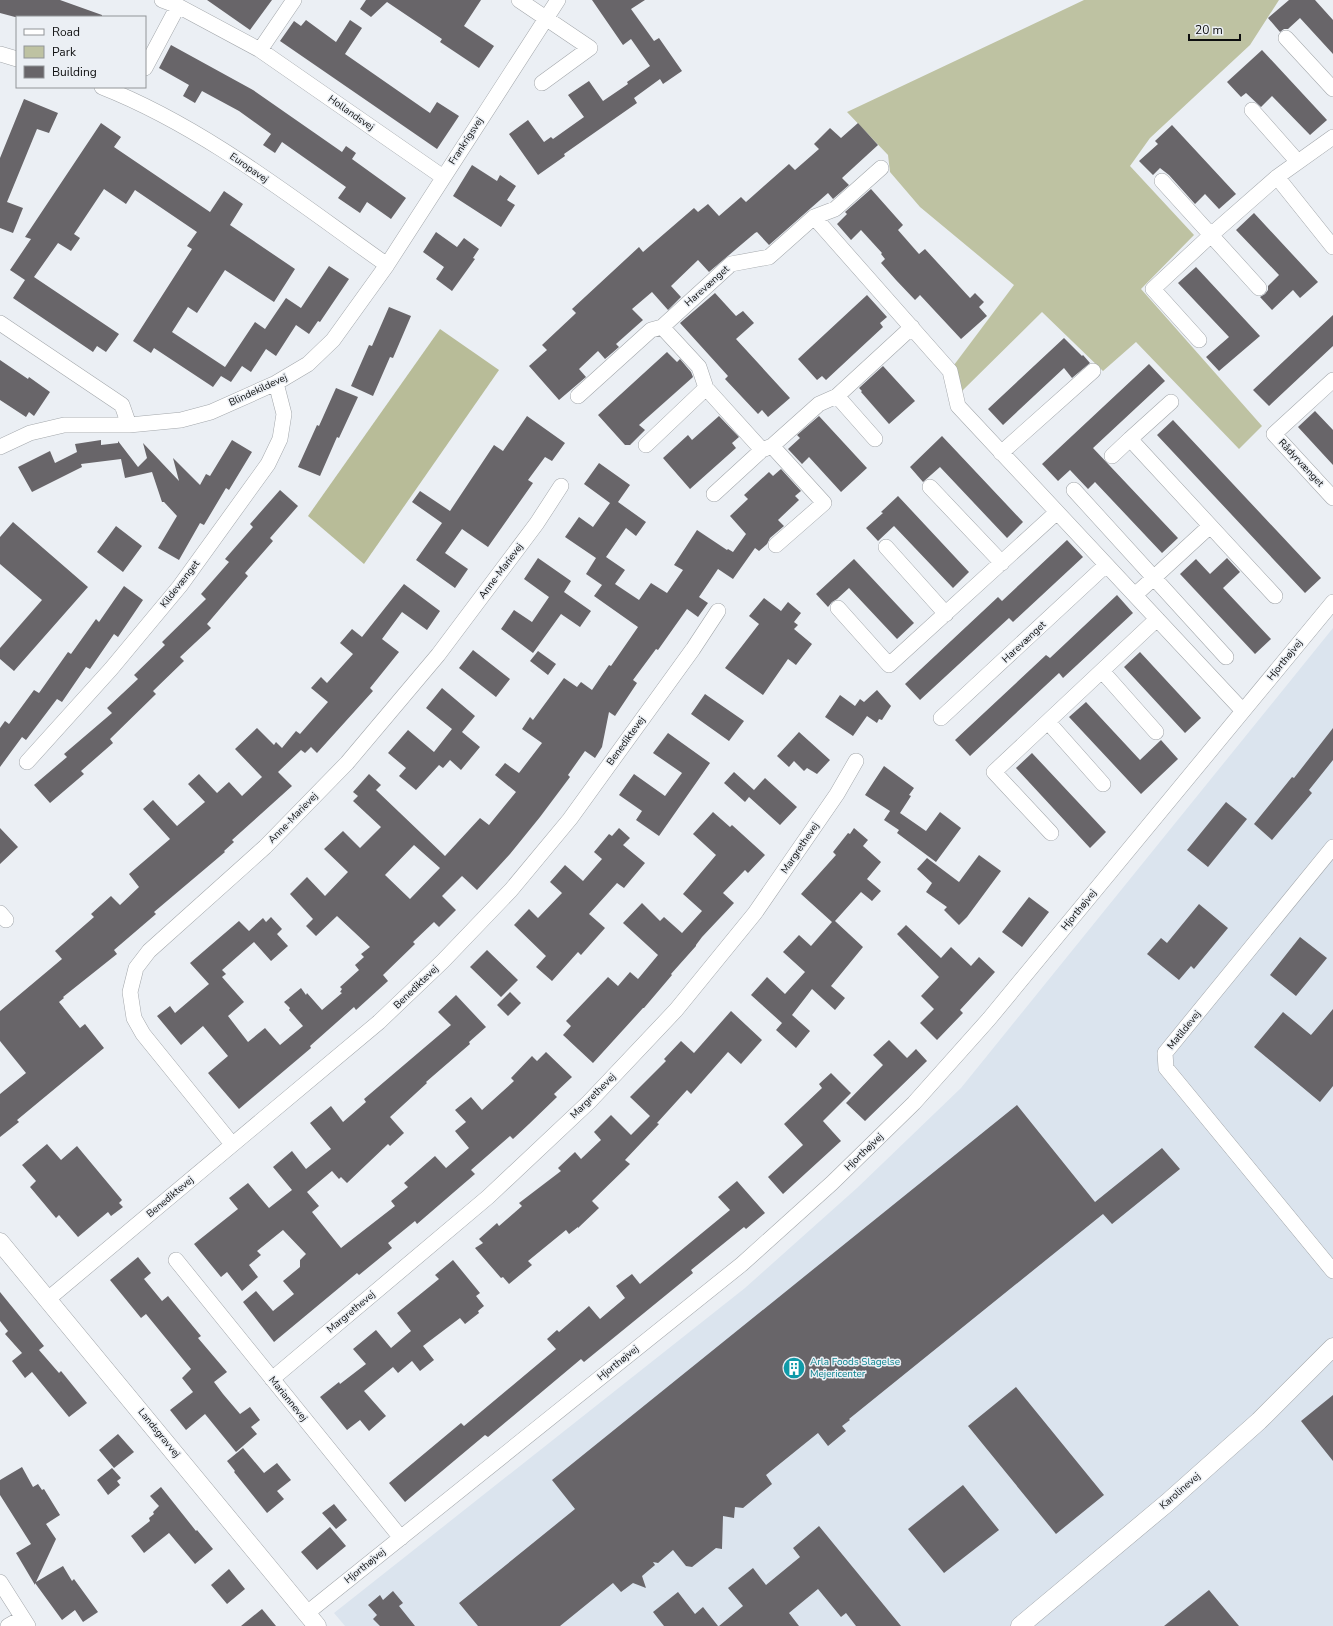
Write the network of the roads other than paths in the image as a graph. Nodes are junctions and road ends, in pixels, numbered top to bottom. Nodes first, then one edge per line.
1 (162, 0) edge
2 (294, 0) edge
3 (518, 0) edge
4 (558, 0) edge
5 (178, 6) junction
6 (546, 18) junction
7 (1286, 38) dead end
8 (260, 50) junction
9 (0, 54) edge
10 (16, 59) edge
11 (146, 66) edge
12 (542, 83) dead end
13 (108, 88) edge
14 (1333, 89) edge
15 (132, 92) edge
16 (1252, 110) dead end
17 (1333, 137) edge
18 (1298, 162) junction
19 (881, 168) dead end
20 (443, 177) junction
21 (1277, 177) junction
22 (1162, 181) dead end
23 (814, 217) junction
24 (1211, 235) junction
25 (1330, 238) edge
26 (387, 265) junction
27 (1259, 288) dead end
28 (0, 323) edge
29 (662, 327) junction
30 (912, 327) junction
31 (1199, 340) dead end
32 (1093, 370) dead end
33 (1333, 380) edge
34 (276, 383) junction
35 (706, 388) junction
36 (578, 396) dead end
37 (837, 396) junction
38 (1171, 402) dead end
39 (129, 425) junction
40 (875, 439) dead end
41 (1130, 439) junction
42 (646, 445) dead end
43 (0, 447) edge
44 (767, 448) junction
45 (1001, 453) junction
46 (1112, 456) dead end
47 (561, 486) dead end
48 (930, 487) dead end
49 (1074, 490) dead end
50 (714, 494) dead end
51 (1333, 498) edge
52 (1058, 512) junction
53 (1210, 526) junction
54 (776, 545) dead end
55 (886, 547) dead end
56 (1002, 563) junction
57 (1106, 565) junction
58 (1154, 578) junction
59 (1135, 595) junction
60 (1275, 596) dead end
61 (1333, 602) edge
62 (838, 608) dead end
63 (718, 611) dead end
64 (946, 614) junction
65 (1158, 619) junction
66 (1226, 657) dead end
67 (1102, 671) junction
68 (1243, 711) junction
69 (941, 718) dead end
70 (1048, 722) junction
71 (1156, 732) dead end
72 (856, 761) dead end
73 (27, 762) dead end
74 (1103, 784) dead end
75 (1051, 833) dead end
76 (1333, 847) edge
77 (232, 1144) junction
78 (0, 1242) edge
79 (176, 1260) dead end
80 (1333, 1271) edge
81 (48, 1299) junction
82 (1333, 1347) edge
83 (272, 1379) junction
84 (401, 1538) junction
85 (0, 1582) edge
86 (312, 1620) edge
87 (25, 1622) edge
88 (8, 1626) edge
89 (1020, 1626) edge

1 - 5 street, Hollandsvej
2 - 8 street
3 - 6 street
4 - 6 street, Frankrigsvej
5 - 8 street, Hollandsvej
5 - 11 street
6 - 12 street
6 - 20 street, Frankrigsvej
7 - 14 street
8 - 20 street, Hollandsvej
9 - 10 street
13 - 15 street, Europavej
15 - 26 street, Europavej
16 - 18 street
17 - 18 street
18 - 21 street
19 - 23 street, Harevænget
20 - 26 street, Frankrigsvej
21 - 24 street
21 - 25 street
22 - 24 street
23 - 29 street, Harevænget
23 - 30 street
24 - 27 street
24 - 31 street
26 - 34 street, Blindekildevej
28 - 39 street
29 - 35 street
29 - 36 street, Harevænget
30 - 37 street
30 - 45 street
32 - 45 street
33 - 51 street, Rådyrvænget
34 - 39 street, Blindekildevej
34 - 73 street, Kildevænget
35 - 42 street
35 - 44 street
37 - 40 street
37 - 44 street
38 - 41 street
39 - 43 street, Blindekildevej
41 - 46 street
41 - 53 street
44 - 50 street
44 - 54 street
45 - 52 street
47 - 77 street, Anne-Marievej
48 - 56 street
49 - 58 street
52 - 56 street
52 - 57 street
53 - 58 street
53 - 60 street
55 - 64 street
56 - 64 street
57 - 59 street
57 - 69 street, Harevænget
58 - 59 street
58 - 66 street
59 - 65 street
61 - 68 street, Hjorthøjvej
62 - 64 street
63 - 77 street, Benediktevej
65 - 67 street
65 - 68 street
67 - 70 street
67 - 71 street
68 - 84 street, Hjorthøjvej
70 - 74 street
70 - 75 street
72 - 83 street, Margrethevej
76 - 80 street, Matildevej
77 - 81 street, Benediktevej
78 - 81 street, Landsgravvej
79 - 83 street, Mariannevej
81 - 86 street, Landsgravvej
82 - 89 street, Karolinevej
83 - 84 street, Mariannevej
84 - 86 street, Hjorthøjvej
85 - 87 street
87 - 88 street

